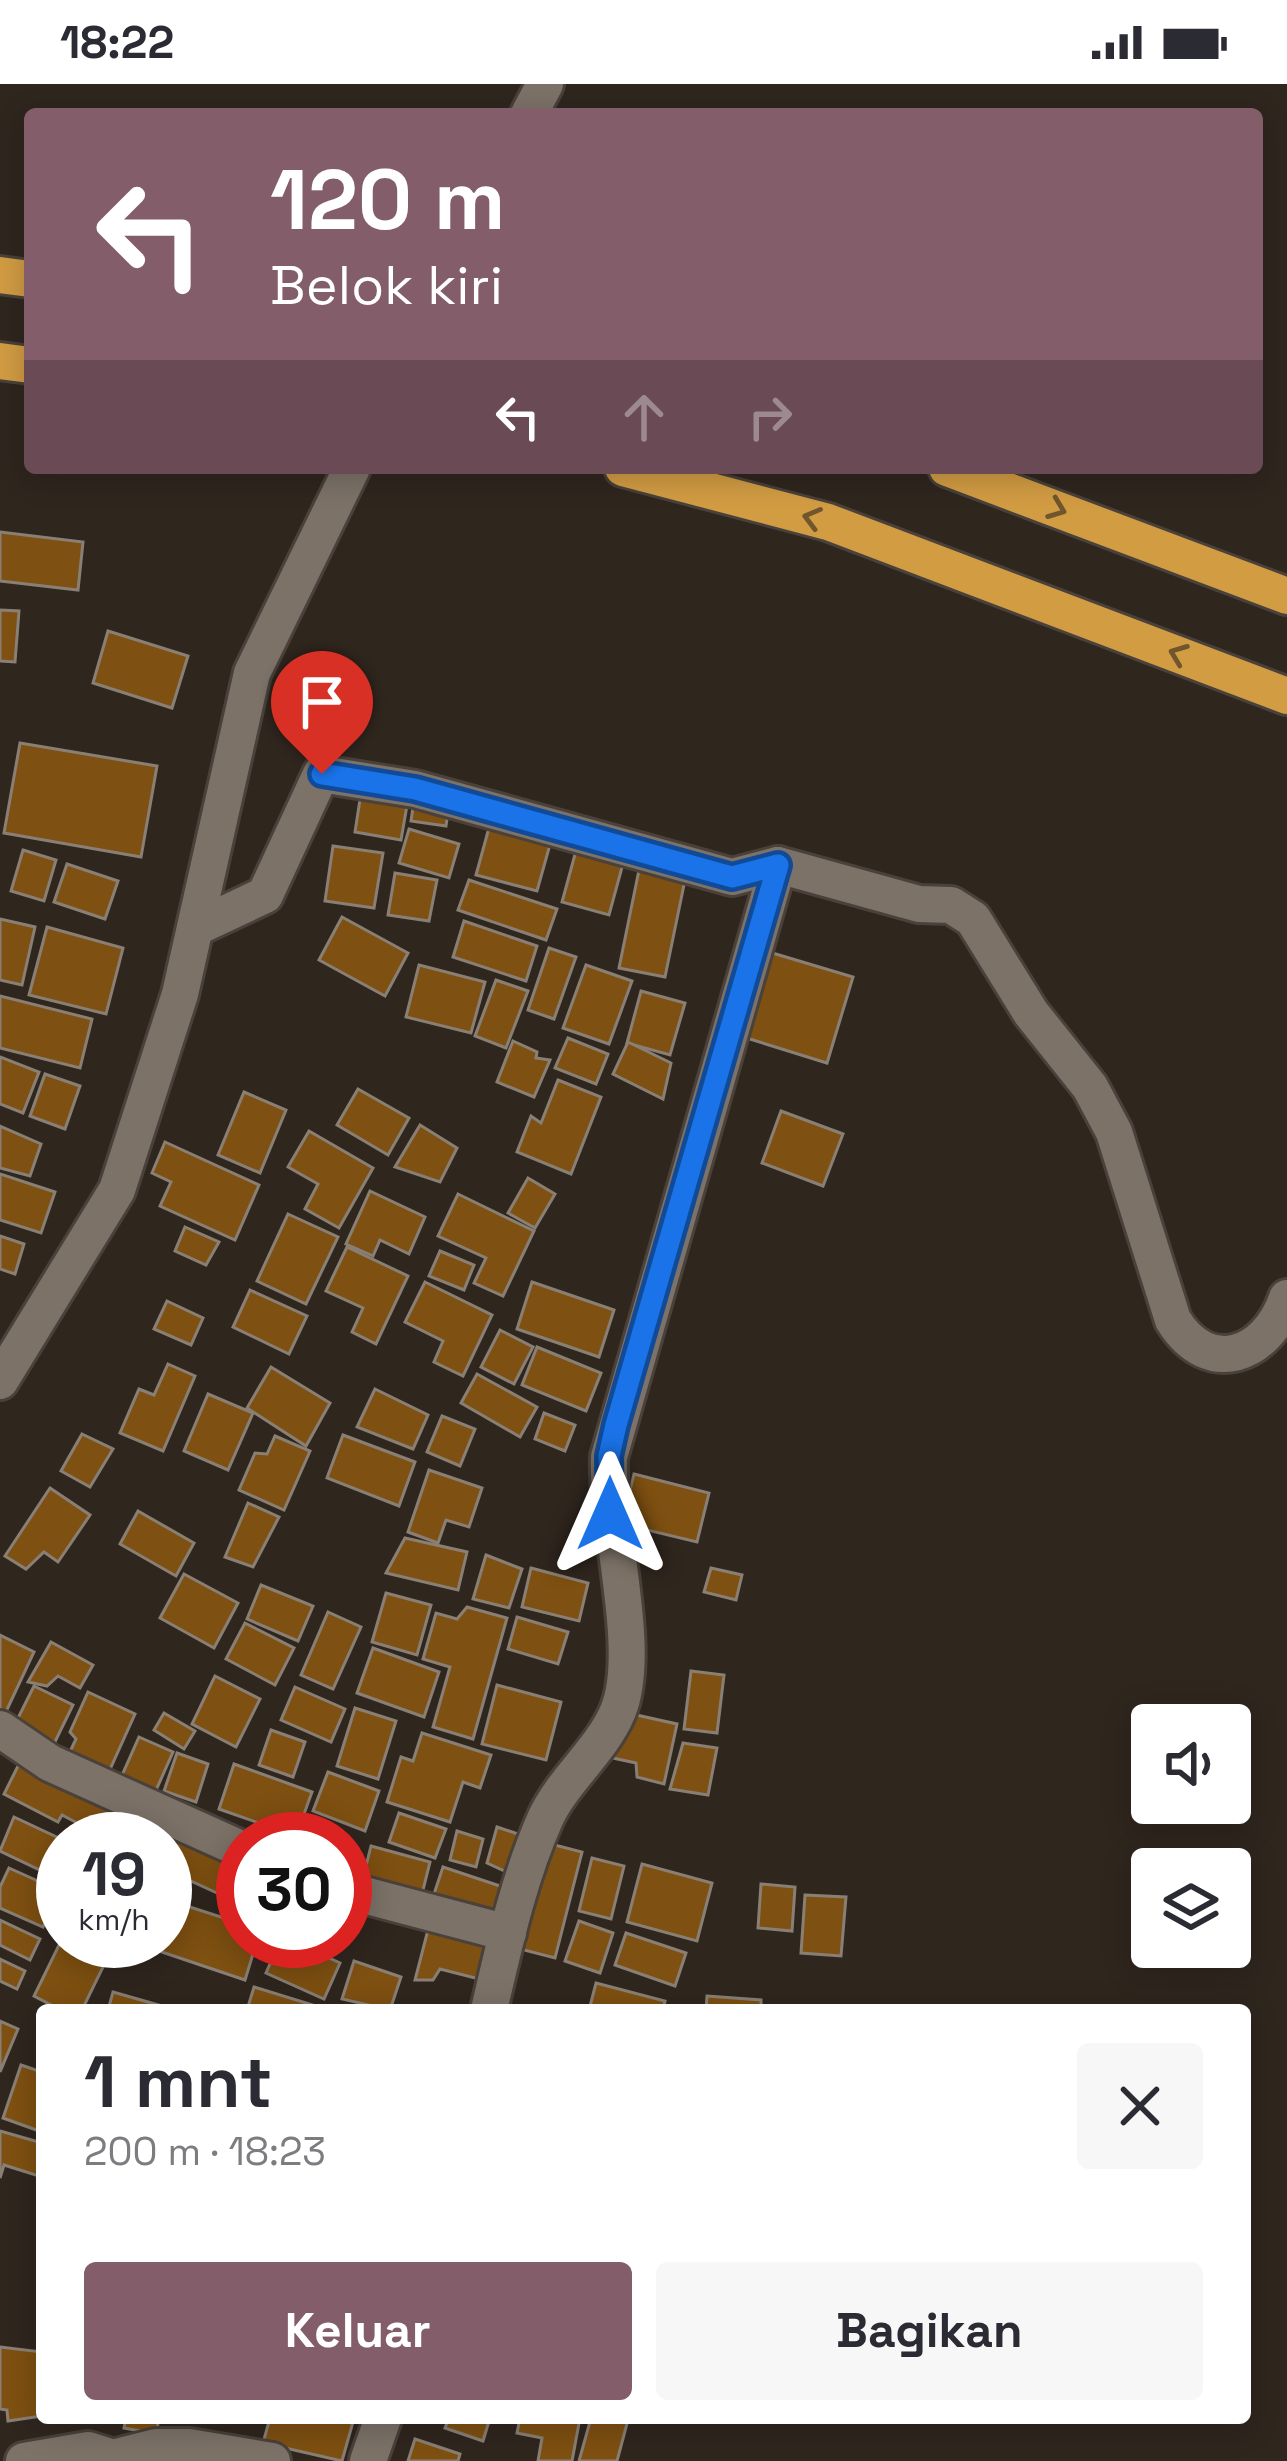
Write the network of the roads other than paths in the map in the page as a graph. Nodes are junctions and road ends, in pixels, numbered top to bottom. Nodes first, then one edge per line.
1 (349, 474) edge
2 (645, 474) edge
3 (963, 474) edge
4 (1287, 596) edge
5 (1287, 696) edge
6 (778, 865) junction
7 (195, 928) junction
8 (1287, 1298) edge
9 (0, 1381) edge
10 (0, 1729) edge
11 (216, 1838) edge
12 (372, 1897) edge
13 (508, 1933) junction
14 (490, 2004) edge
15 (381, 2424) edge
16 (24, 2461) edge
17 (272, 2461) edge
18 (368, 2461) edge

1 - 7 street
5 -> 2 highway
3 -> 4 highway
6 - 7 street
6 - 8 street
6 - 13 street
7 - 9 street
10 - 11 street
12 - 13 street
13 - 14 street
15 - 18 street
16 - 17 street

